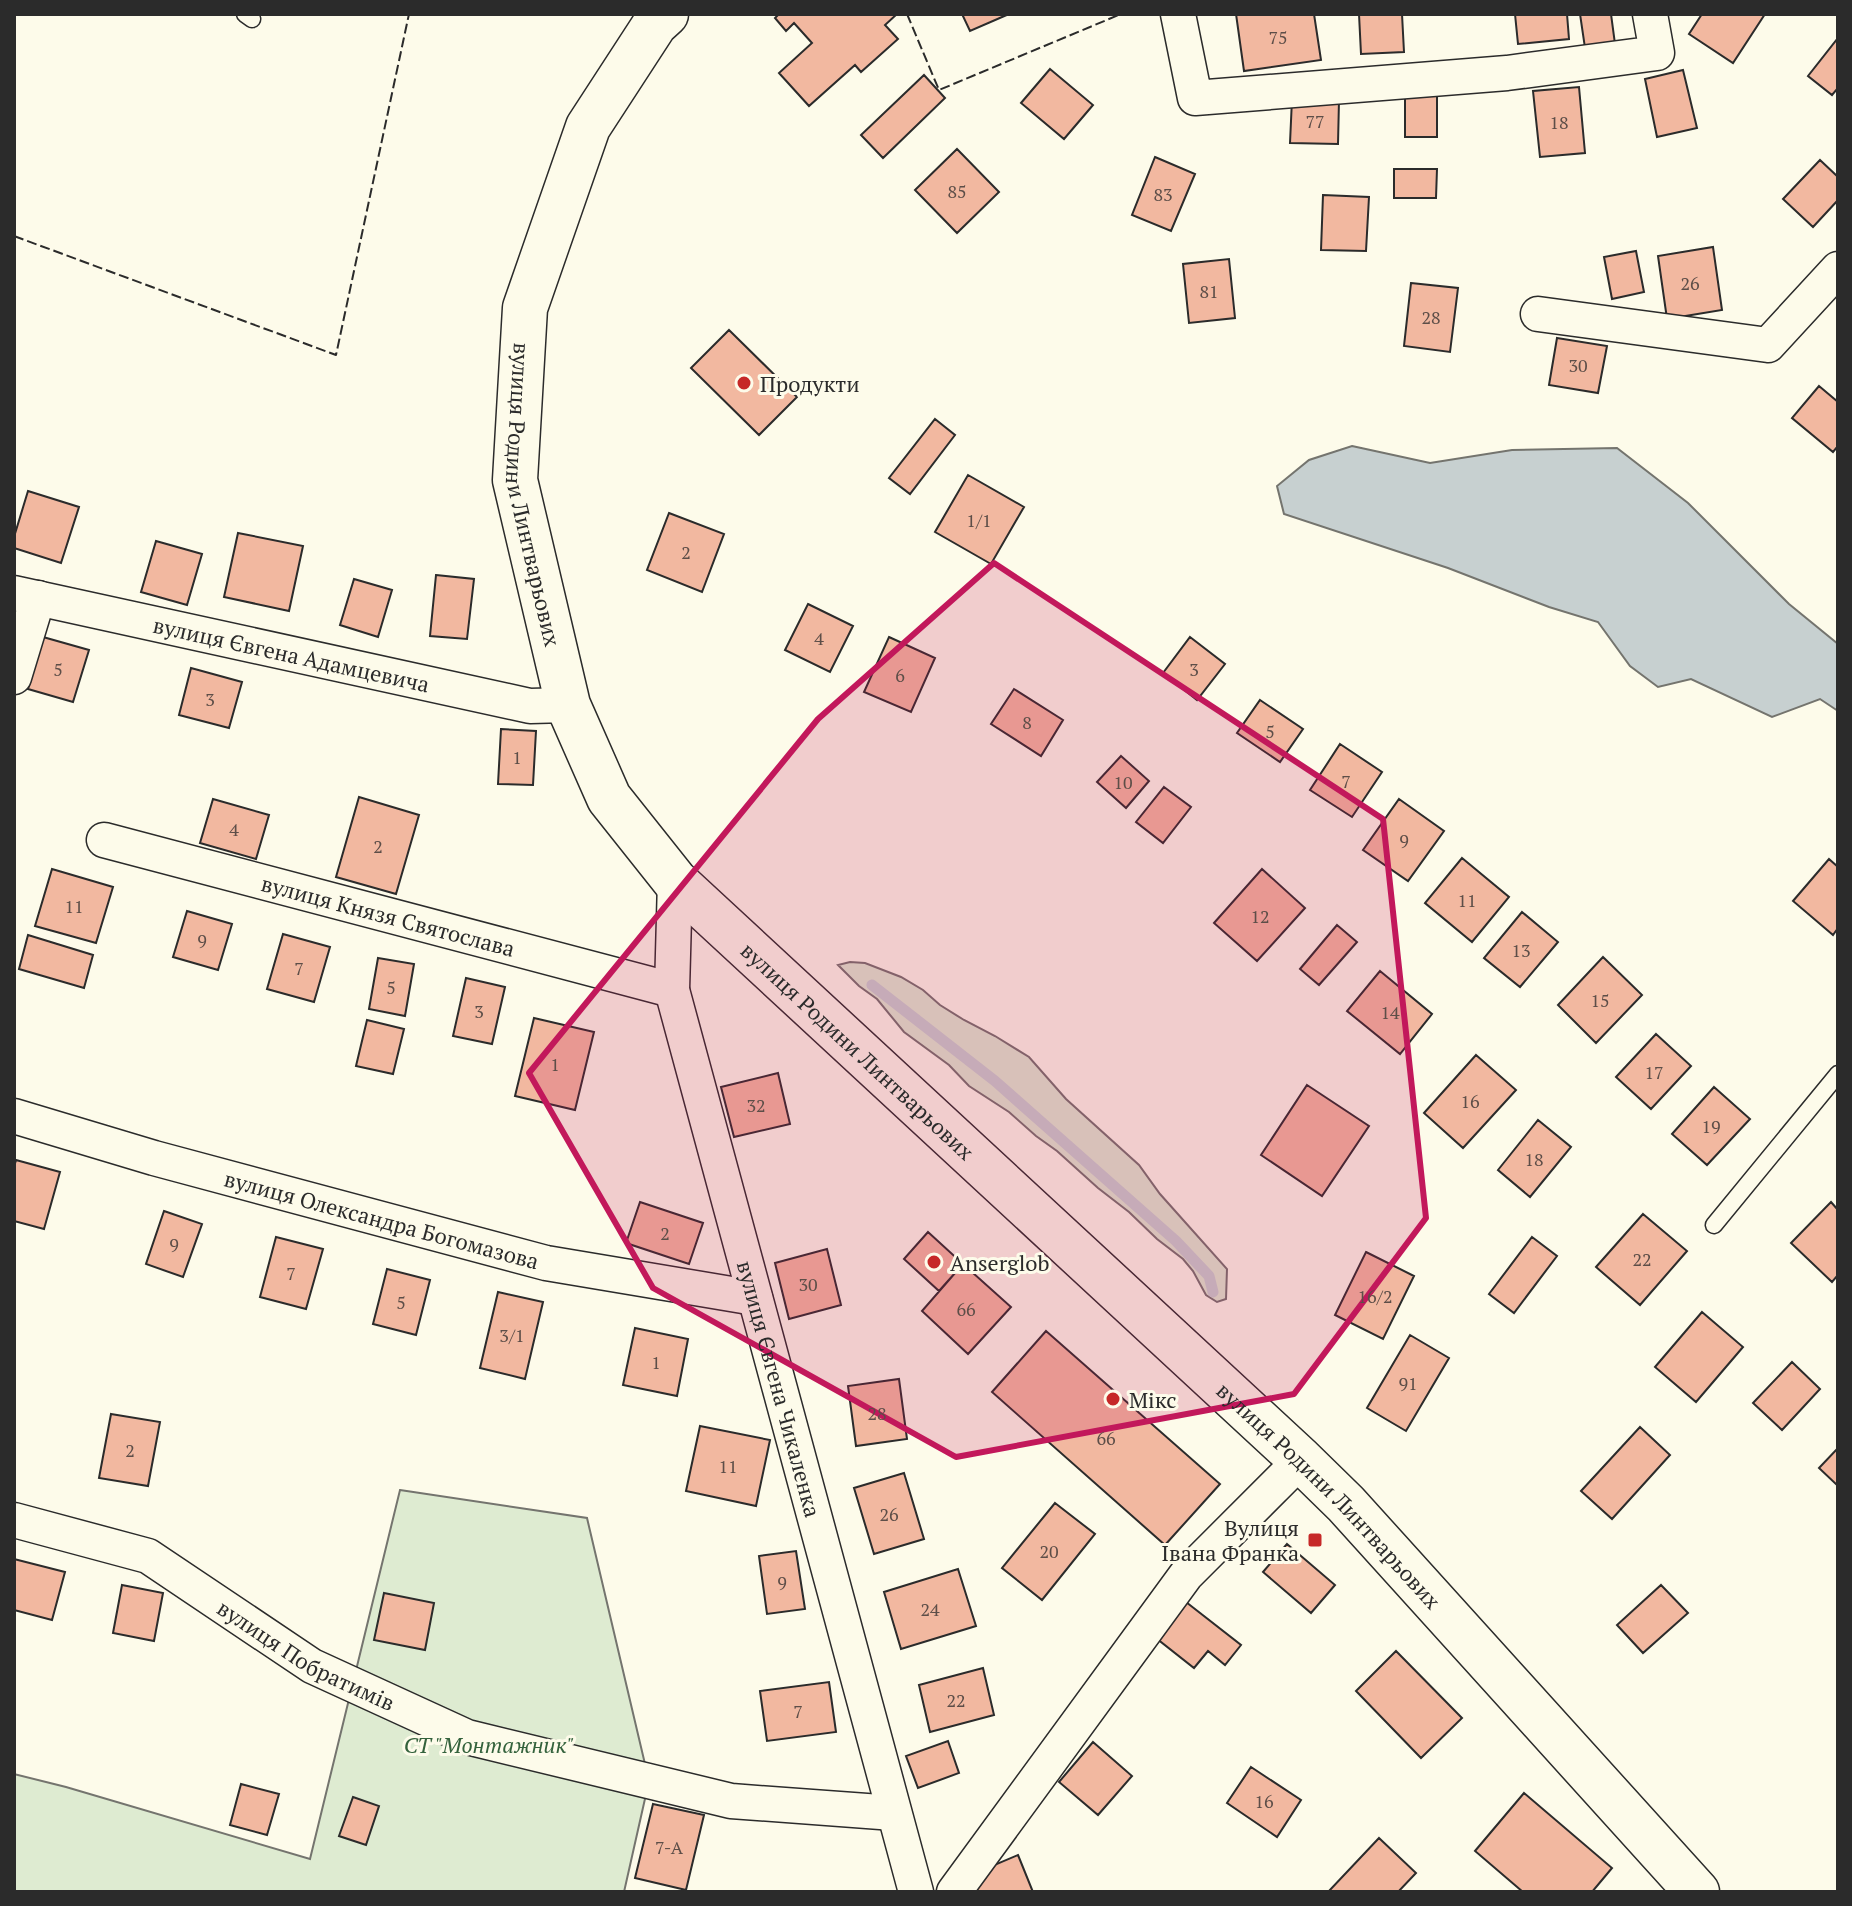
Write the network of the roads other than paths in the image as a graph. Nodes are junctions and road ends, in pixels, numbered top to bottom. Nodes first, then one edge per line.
1 (666, 14) edge
2 (1178, 14) edge
3 (1650, 14) edge
4 (1838, 269) edge
5 (1538, 314) dead end
6 (26, 596) edge
7 (14, 677) edge
8 (568, 705) junction
9 (104, 840) dead end
10 (675, 881) junction
11 (672, 990) junction
12 (1838, 1074) edge
13 (14, 1116) edge
14 (1714, 1225) dead end
15 (755, 1298) junction
16 (1301, 1460) junction
17 (14, 1520) edge
18 (894, 1813) junction
19 (916, 1892) edge
20 (954, 1892) edge
21 (1697, 1892) edge

1 - 8 main road, вулиця Родини Линтварьових
2 - 3 street
4 - 5 street
6 - 7 street
6 - 8 street, вулиця Євгена Адамцевича
8 - 10 main road, вулиця Родини Линтварьових
9 - 11 street, вулиця Князя Святослава
10 - 11 street, вулиця Євгена Чикаленка
10 - 16 main road, вулиця Родини Линтварьових
11 - 15 street, вулиця Євгена Чикаленка
12 - 14 lane
13 - 15 street, вулиця Олександра Богомазова
15 - 18 street, вулиця Євгена Чикаленка
16 - 20 street
16 - 21 main road, вулиця Родини Линтварьових
17 - 18 street, вулиця Побратимів
18 - 19 street, вулиця Євгена Чикаленка

